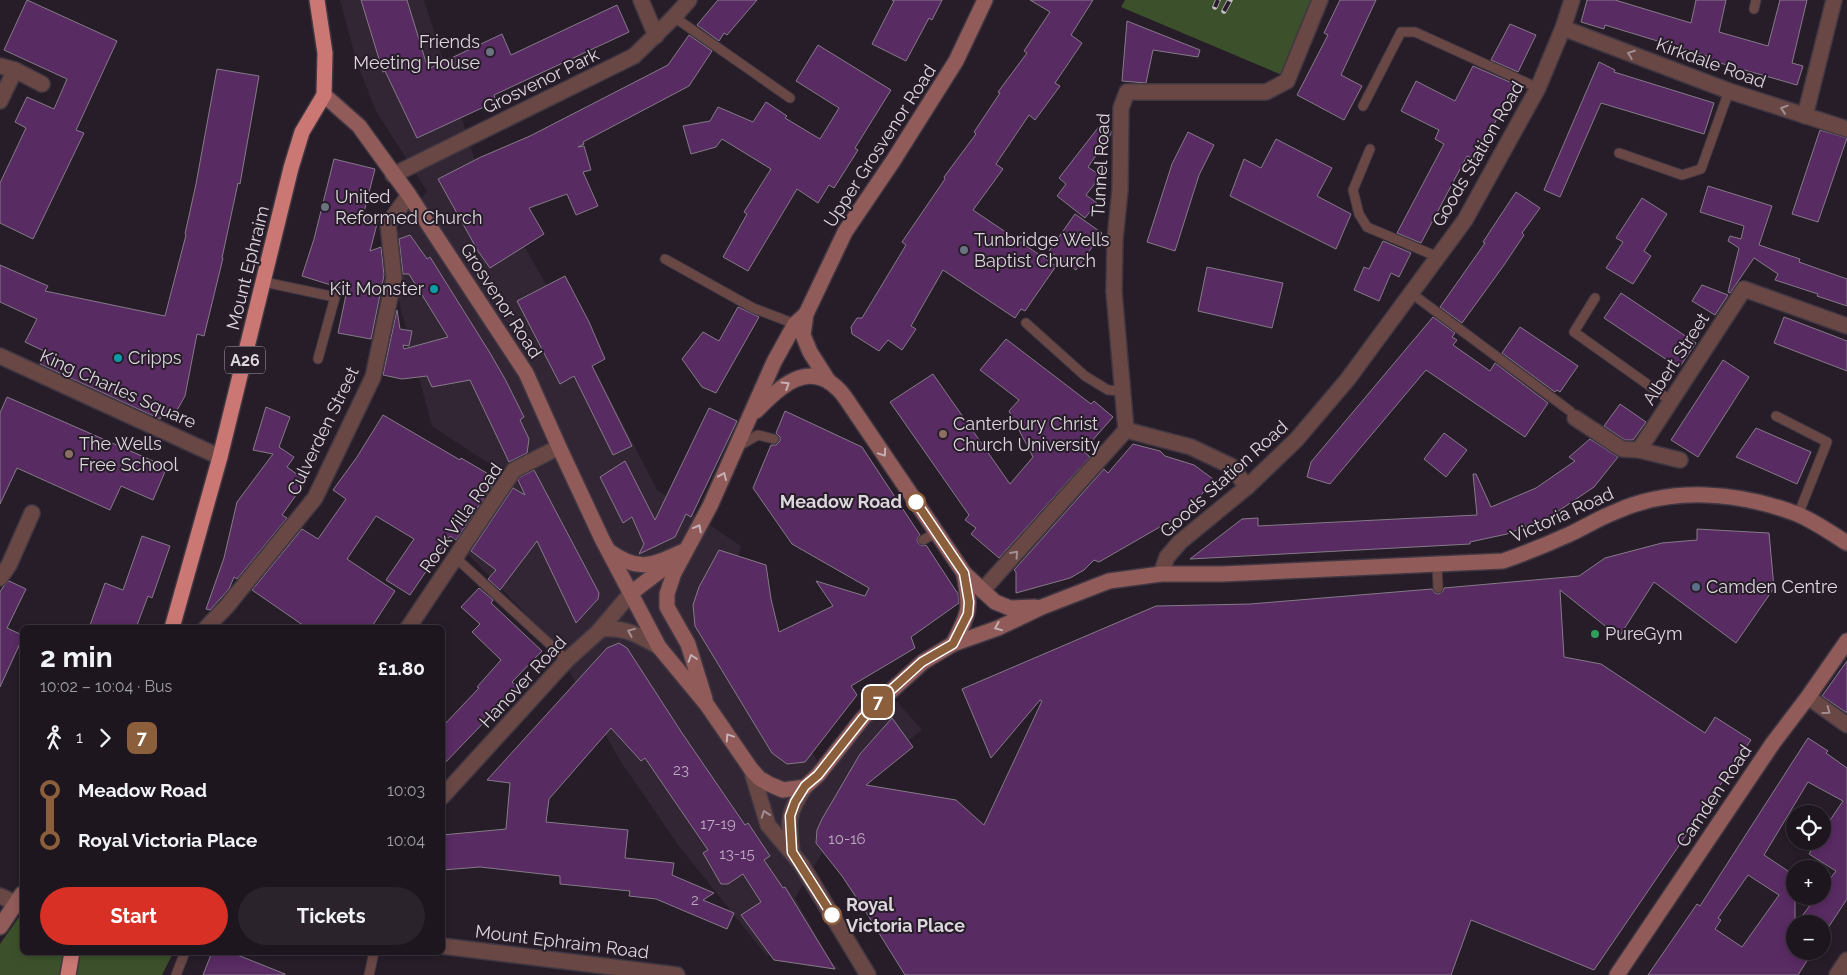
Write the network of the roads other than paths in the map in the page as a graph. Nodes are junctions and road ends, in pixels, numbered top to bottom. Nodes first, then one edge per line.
1 (317, 0) edge
2 (641, 0) edge
3 (689, 0) edge
4 (985, 0) edge
5 (1320, 0) edge
6 (1572, 0) edge
7 (1834, 0) edge
8 (674, 18) junction
9 (1563, 28) junction
10 (656, 36) junction
11 (0, 66) edge
12 (15, 70) junction
13 (42, 84) dead end
14 (1538, 88) junction
15 (1728, 91) junction
16 (324, 95) junction
17 (790, 98) dead end
18 (0, 101) edge
19 (1363, 106) dead end
20 (1805, 116) junction
21 (1847, 129) edge
22 (1370, 149) dead end
23 (1619, 153) dead end
24 (393, 175) junction
25 (409, 195) junction
26 (1438, 257) junction
27 (665, 259) dead end
28 (264, 282) junction
29 (1411, 293) junction
30 (1595, 298) dead end
31 (806, 314) junction
32 (1026, 323) dead end
33 (795, 324) junction
34 (1847, 326) edge
35 (0, 356) edge
36 (318, 359) dead end
37 (829, 382) junction
38 (1123, 391) junction
39 (1671, 401) junction
40 (1573, 414) joint
41 (1776, 416) dead end
42 (749, 417) junction
43 (1126, 430) junction
44 (774, 439) dead end
45 (559, 447) junction
46 (736, 447) junction
47 (1639, 450) junction
48 (220, 457) junction
49 (1680, 460) dead end
50 (1247, 487) junction
51 (32, 514) dead end
52 (1798, 515) junction
53 (936, 532) junction
54 (923, 540) dead end
55 (1847, 542) edge
56 (686, 550) junction
57 (608, 551) junction
58 (456, 558) junction
59 (1437, 564) junction
60 (964, 573) junction
61 (1162, 574) junction
62 (0, 578) edge
63 (1438, 588) dead end
64 (982, 591) junction
65 (631, 593) junction
66 (1042, 607) junction
67 (173, 625) edge
68 (209, 625) edge
69 (410, 625) edge
70 (601, 629) junction
71 (1847, 641) edge
72 (953, 644) junction
73 (659, 646) junction
74 (567, 660) junction
75 (1808, 697) junction
76 (707, 705) junction
77 (1847, 726) edge
78 (751, 769) junction
79 (805, 786) junction
80 (445, 794) edge
81 (792, 852) junction
82 (0, 896) edge
83 (19, 898) edge
84 (0, 927) edge
85 (445, 946) edge
86 (71, 955) edge
87 (184, 955) edge
88 (373, 955) edge
89 (1847, 960) edge
90 (68, 975) edge
91 (176, 975) edge
92 (370, 975) edge
93 (677, 975) edge
94 (868, 975) edge
95 (1616, 975) edge
96 (1837, 975) edge

1 - 16 highway, A26
2 - 10 street
3 - 8 street, Grosvenor Park
4 - 31 street, Upper Grosvenor Road
5 - 38 street, Tunnel Road
6 - 9 street, Goods Station Road
7 - 20 street
8 - 10 street, Grosvenor Park
8 - 17 lane
9 - 14 street, Goods Station Road
15 -> 9 street, Kirkdale Road
10 - 24 street, Grosvenor Park
11 - 12 street
12 - 13 street
12 - 18 street
14 - 19 lane
14 - 26 street, Goods Station Road
20 -> 15 street, Kirkdale Road
15 - 23 lane
16 - 24 street, Grosvenor Road
16 - 28 highway, Mount Ephraim / A26
20 - 21 street, Kirkdale Road
22 - 26 lane
24 - 25 street, Grosvenor Road
25 - 45 street, Grosvenor Road
25 - 68 street, Culverden Street
26 - 29 street, Goods Station Road
27 - 33 lane
28 - 36 lane
28 - 48 highway, Mount Ephraim / A26
29 - 40 lane
29 - 50 street, Goods Station Road
30 - 39 lane
31 - 33 street, Upper Grosvenor Road
31 - 37 street, Upper Grosvenor Road
32 - 38 lane
33 - 42 street, Upper Grosvenor Road
34 - 39 street, Albert Street
35 - 48 street, King Charles Square
42 -> 37 street
37 -> 53 street
38 - 43 street, Tunnel Road
39 - 47 street, Albert Street
40 - 47 street
41 - 52 lane
42 - 46 street, Upper Grosvenor Road
43 - 50 street
64 -> 43 street
44 - 46 lane
45 - 57 street, Grosvenor Road
45 - 58 street, Rock Villa Road
56 -> 46 street, Upper Grosvenor Road
47 - 49 street
48 - 67 highway, Mount Ephraim / A26
50 - 61 street, Goods Station Road
51 - 62 street
52 - 55 street, Victoria Road
52 - 59 street, Victoria Road
53 - 54 lane
53 - 60 street
56 - 57 street
56 - 65 street, Upper Grosvenor Road
76 -> 56 street, Grosvenor Road
57 - 65 street, Grosvenor Road
58 - 69 street, Rock Villa Road
58 - 74 lane
59 - 61 street, Victoria Road
59 - 63 lane
60 - 64 street
60 - 72 street
61 - 66 street
64 - 66 street
65 - 70 street, Hanover Road
65 - 73 street, Grosvenor Road
66 -> 72 street
73 -> 70 street, Grosvenor Road
70 - 74 street, Hanover Road
71 - 75 street, Camden Road
72 - 79 street
73 - 76 street, Grosvenor Road
74 - 80 street, Hanover Road
75 -> 77 street
75 - 95 street, Camden Road
78 -> 76 street, Grosvenor Road
78 - 79 street, Grosvenor Road
81 -> 78 street, Grosvenor Road
79 - 81 street, Grosvenor Road
81 - 94 street, Grosvenor Road
82 - 83 street
83 - 84 street
85 - 93 street, Mount Ephraim Road
86 - 90 highway
87 - 91 lane
88 - 92 lane
89 - 96 street

